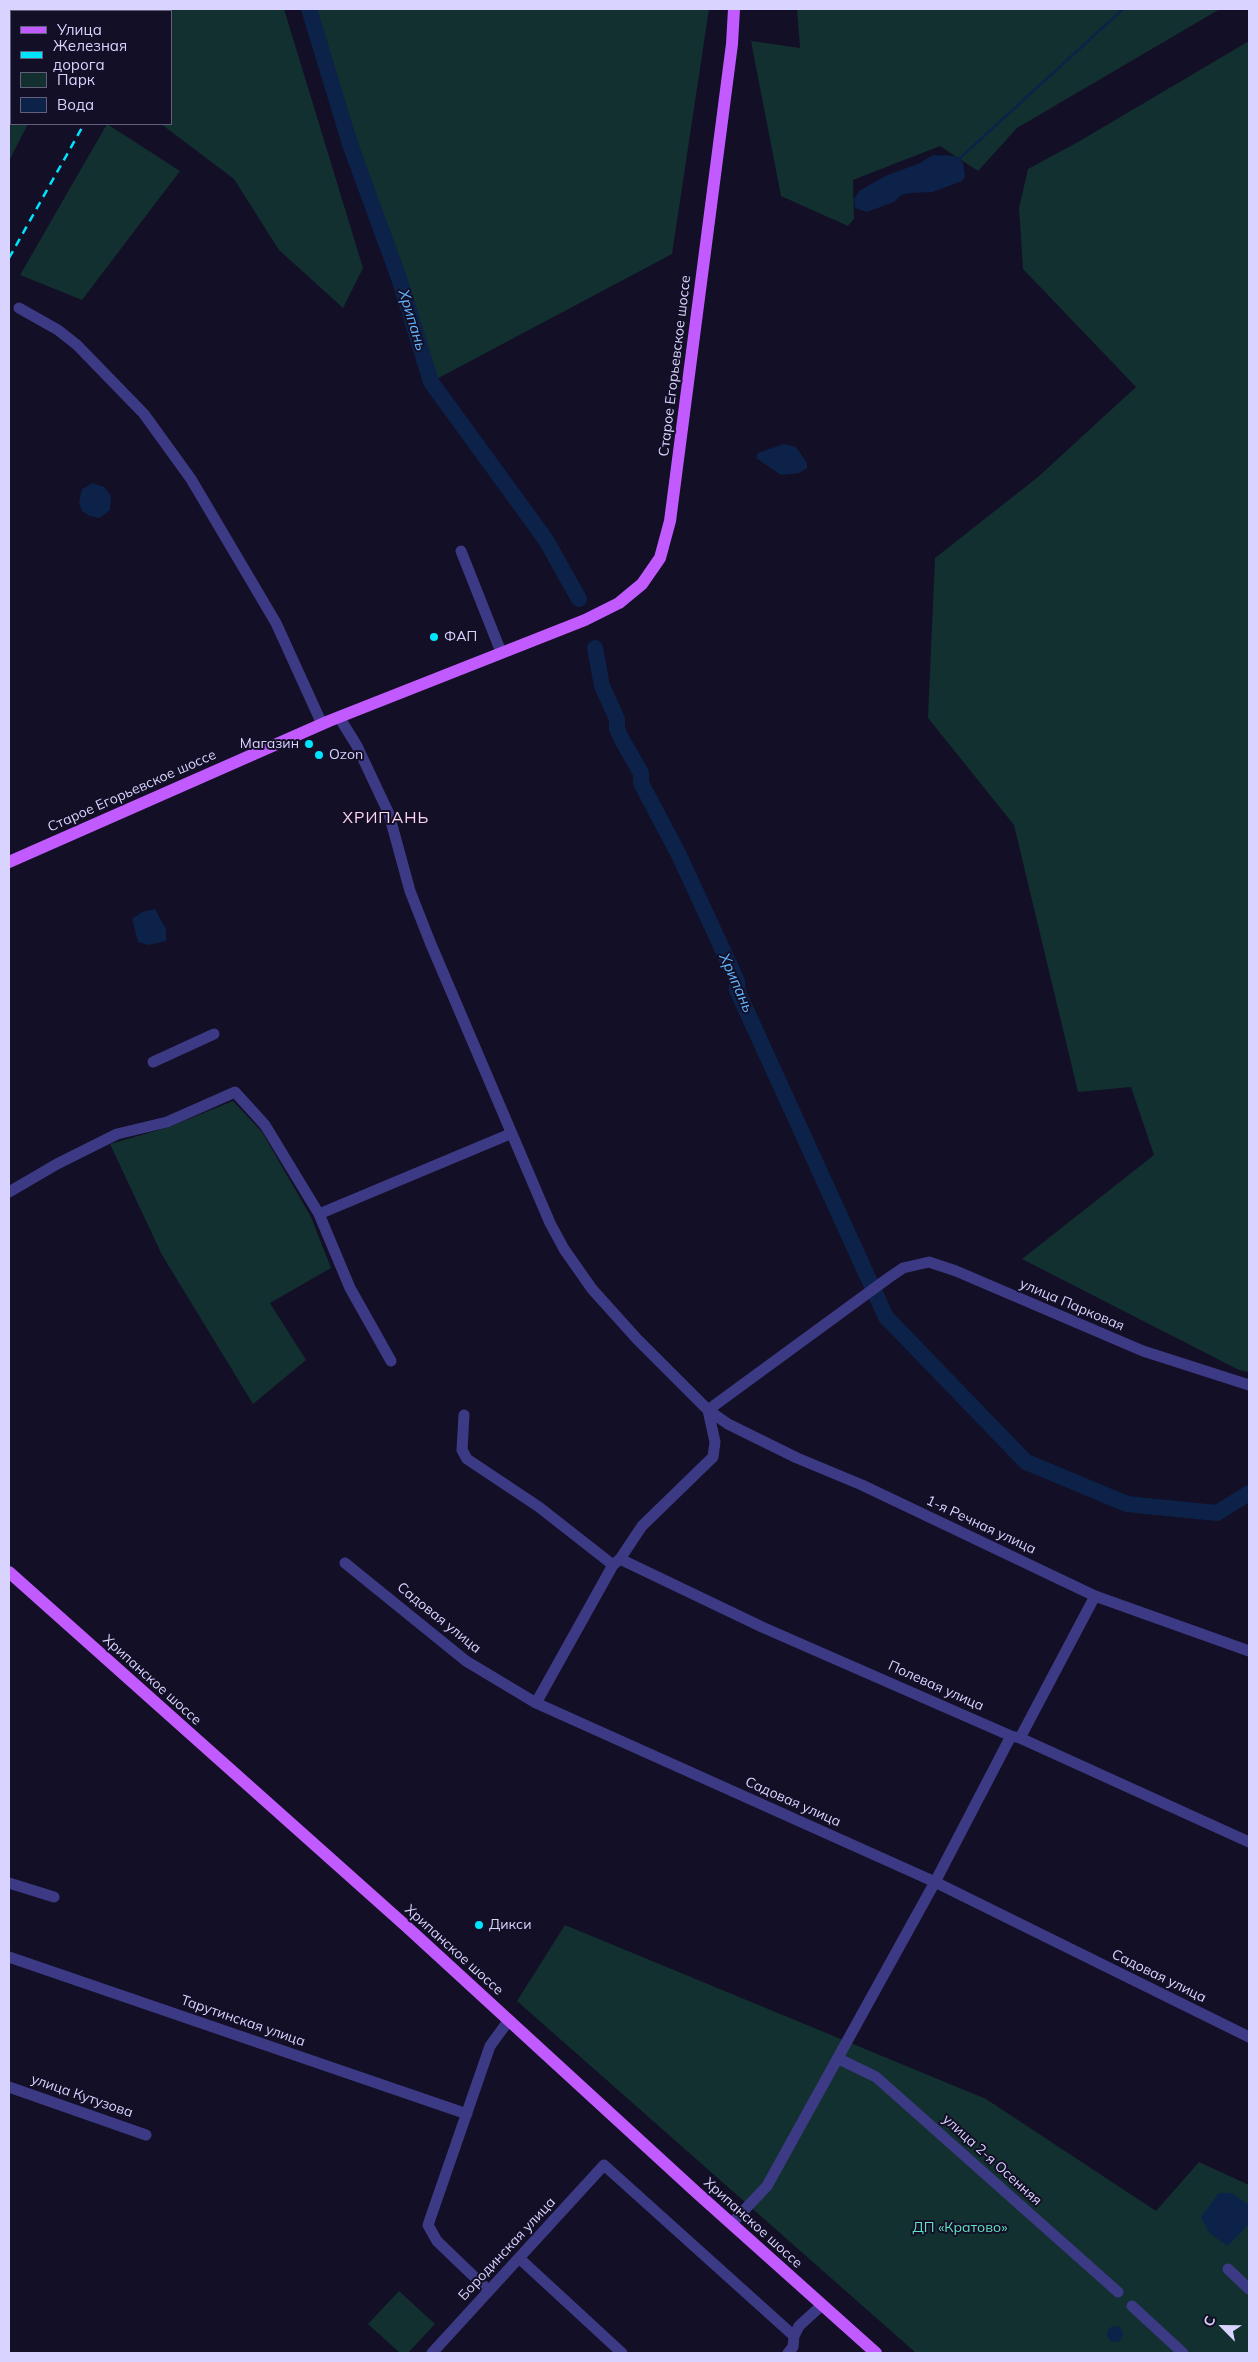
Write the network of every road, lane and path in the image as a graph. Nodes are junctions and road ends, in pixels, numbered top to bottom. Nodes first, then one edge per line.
1 (734, 9) edge
2 (19, 308) dead end
3 (461, 552) dead end
4 (501, 652) junction
5 (339, 717) junction
6 (322, 724) junction
7 (9, 862) edge
8 (214, 1034) dead end
9 (153, 1062) dead end
10 (510, 1134) junction
11 (9, 1192) edge
12 (319, 1214) junction
13 (391, 1361) dead end
14 (1249, 1385) edge
15 (708, 1410) junction
16 (464, 1415) dead end
17 (616, 1562) junction
18 (345, 1563) dead end
19 (9, 1572) edge
20 (1095, 1596) junction
21 (1249, 1651) edge
22 (536, 1703) junction
23 (1015, 1737) junction
24 (1249, 1842) edge
25 (9, 1882) edge
26 (935, 1882) junction
27 (54, 1897) dead end
28 (9, 1957) edge
29 (510, 2020) junction
30 (1249, 2037) edge
31 (839, 2059) junction
32 (9, 2087) edge
33 (467, 2114) junction
34 (146, 2135) dead end
35 (732, 2223) junction
36 (519, 2258) junction
37 (1228, 2270) dead end
38 (1249, 2289) edge
39 (489, 2291) junction
40 (1118, 2292) dead end
41 (822, 2305) junction
42 (1132, 2306) dead end
43 (794, 2336) junction
44 (434, 2353) edge
45 (622, 2353) edge
46 (788, 2353) edge
47 (876, 2353) edge
48 (1183, 2353) edge

1 - 4 main road, Старое Егорьевское шоссе
2 - 6 street
3 - 4 street
4 - 5 main road, Старое Егорьевское шоссе
5 - 6 main road, Старое Егорьевское шоссе
5 - 10 street, 1-я Речная улица
6 - 7 main road, Старое Егорьевское шоссе
8 - 9 street
10 - 12 street
10 - 15 street, 1-я Речная улица
11 - 12 street
12 - 13 street
14 - 15 street, улица Парковая
15 - 17 street
15 - 20 street, 1-я Речная улица
16 - 17 street, Полевая улица
17 - 22 street
17 - 23 street, Полевая улица
18 - 22 street, Садовая улица
19 - 29 main road, Хрипанское шоссе
20 - 21 street, 1-я Речная улица
20 - 23 street
22 - 26 street, Садовая улица
23 - 24 street, Полевая улица
23 - 26 street
25 - 27 street
26 - 30 street, Садовая улица
26 - 31 street
28 - 33 street, Тарутинская улица
29 - 33 street
29 - 35 main road, Хрипанское шоссе
31 - 35 street
31 - 40 street, улица 2-я Осенняя
32 - 34 street, улица Кутузова
33 - 39 street
35 - 41 main road, Хрипанское шоссе
36 - 39 street, Бородинская улица
36 - 43 street, Бородинская улица
36 - 45 street
37 - 38 street
39 - 44 street, Бородинская улица
41 - 43 street
41 - 47 main road, Хрипанское шоссе
42 - 48 street
43 - 46 street

